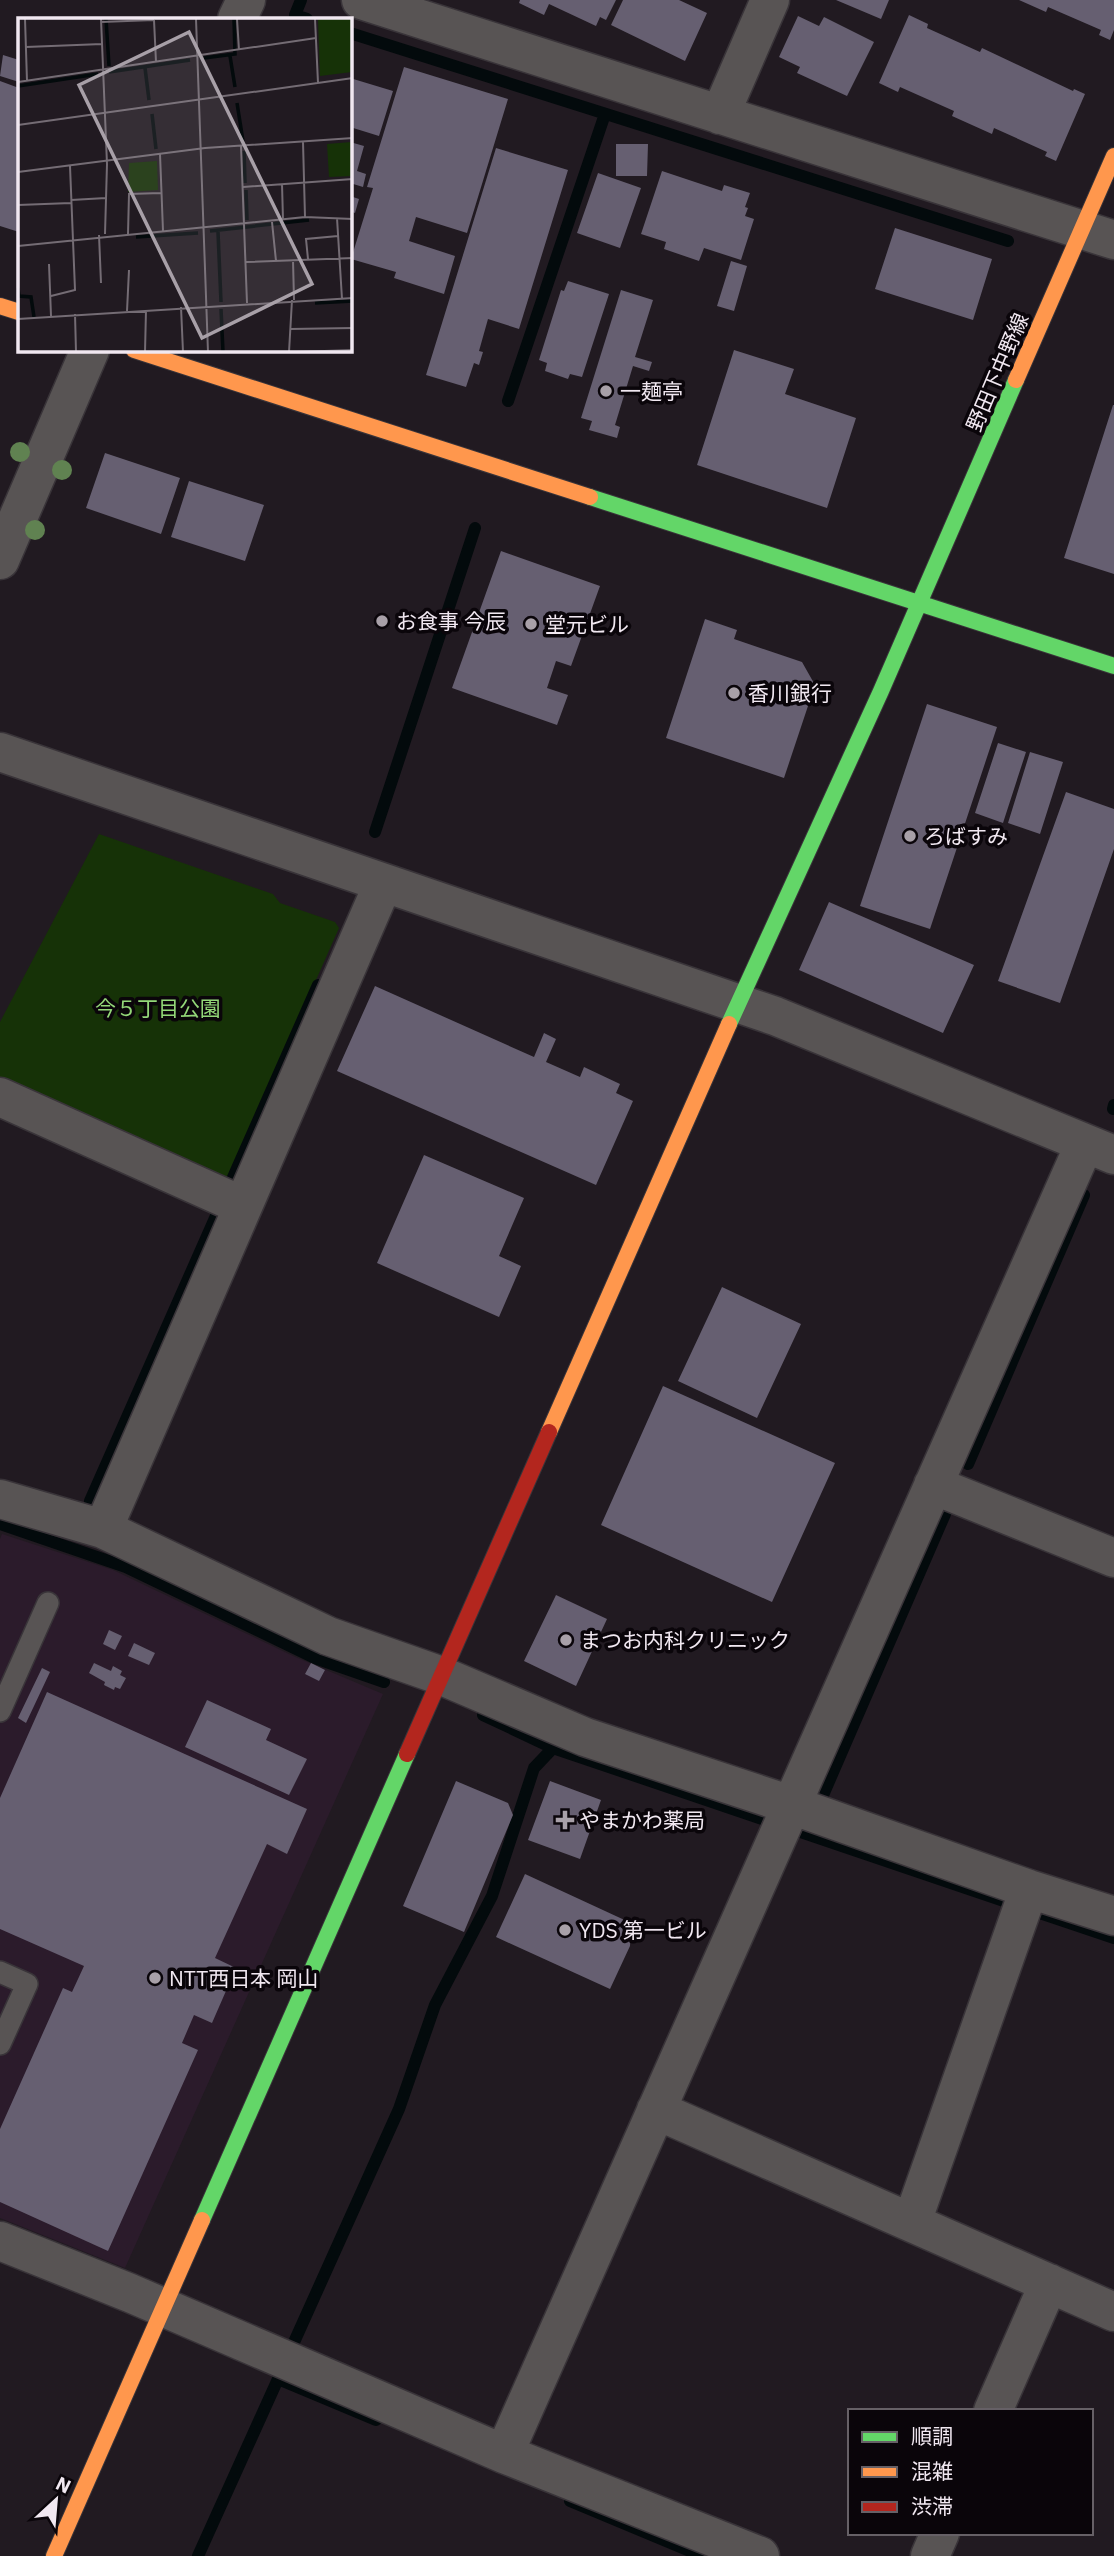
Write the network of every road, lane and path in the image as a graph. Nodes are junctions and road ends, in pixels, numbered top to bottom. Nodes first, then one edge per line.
1 (246, 0) edge
2 (361, 0) edge
3 (769, 0) edge
4 (237, 18) edge
5 (720, 115) junction
6 (1114, 156) edge
7 (1098, 235) edge
8 (0, 306) edge
9 (18, 312) edge
10 (89, 352) edge
11 (140, 352) edge
12 (0, 560) edge
13 (918, 604) junction
14 (1114, 666) edge
15 (0, 752) edge
16 (383, 884) junction
17 (738, 1003) junction
18 (0, 1097) edge
19 (1100, 1149) edge
20 (231, 1201) junction
21 (933, 1485) junction
22 (0, 1499) edge
23 (103, 1529) junction
24 (1114, 1558) edge
25 (48, 1604) dead end
26 (443, 1676) junction
27 (0, 1711) edge
28 (797, 1816) junction
29 (1025, 1902) junction
30 (1114, 1916) edge
31 (0, 1972) edge
32 (0, 2044) edge
33 (656, 2110) junction
34 (912, 2222) junction
35 (0, 2241) edge
36 (1049, 2283) junction
37 (164, 2309) junction
38 (1114, 2312) edge
39 (994, 2409) edge
40 (504, 2454) junction
41 (939, 2535) edge
42 (54, 2556) edge
43 (760, 2556) edge
44 (930, 2556) edge

1 - 4 street
2 - 5 street
3 - 5 street
5 - 7 street
6 - 7 street, 野田下中野線
7 - 13 street, 野田下中野線
8 - 9 street
10 - 12 street
11 - 13 street
13 - 14 street
13 - 17 street, 野田下中野線
15 - 16 street
16 - 17 street
16 - 20 street
17 - 19 street
17 - 26 street, 野田下中野線
18 - 20 street
19 - 21 street
20 - 23 street
21 - 24 street
21 - 28 street
22 - 23 street
23 - 26 street
25 - 27 lane
26 - 28 street
26 - 37 street, 野田下中野線
28 - 29 street
28 - 33 street
29 - 30 street
29 - 34 street
31 - 32 lane
33 - 34 street
33 - 40 street
34 - 36 street
35 - 37 street
36 - 38 street
36 - 39 street
37 - 40 street
37 - 42 street, 野田下中野線
40 - 43 street
41 - 44 street

